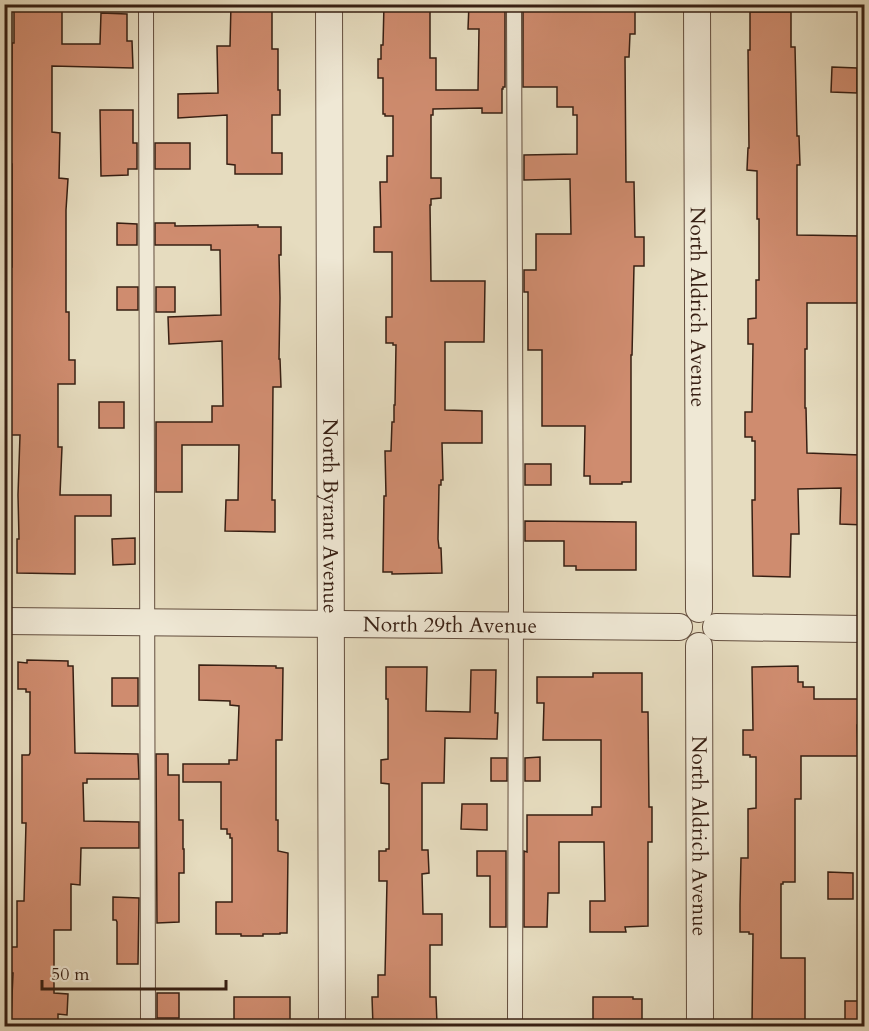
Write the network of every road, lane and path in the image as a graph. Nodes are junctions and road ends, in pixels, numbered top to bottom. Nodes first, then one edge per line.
1 (146, 4) edge
2 (330, 4) edge
3 (514, 4) edge
4 (697, 4) edge
5 (4, 621) edge
6 (147, 623) junction
7 (331, 625) junction
8 (516, 626) junction
9 (705, 628) junction
10 (864, 629) edge
11 (148, 1026) edge
12 (332, 1026) edge
13 (515, 1026) edge
14 (700, 1026) edge

1 - 6 lane
2 - 7 street, North Byrant Avenue
3 - 8 lane
4 - 9 street, North Aldrich Avenue
5 - 6 street, North 29th Avenue
6 - 7 street, North 29th Avenue
6 - 11 lane
7 - 8 street, North 29th Avenue
7 - 12 street, North Byrant Avenue
8 - 9 street, North 29th Avenue
8 - 13 lane
9 - 10 street
9 - 14 street, North Aldrich Avenue

